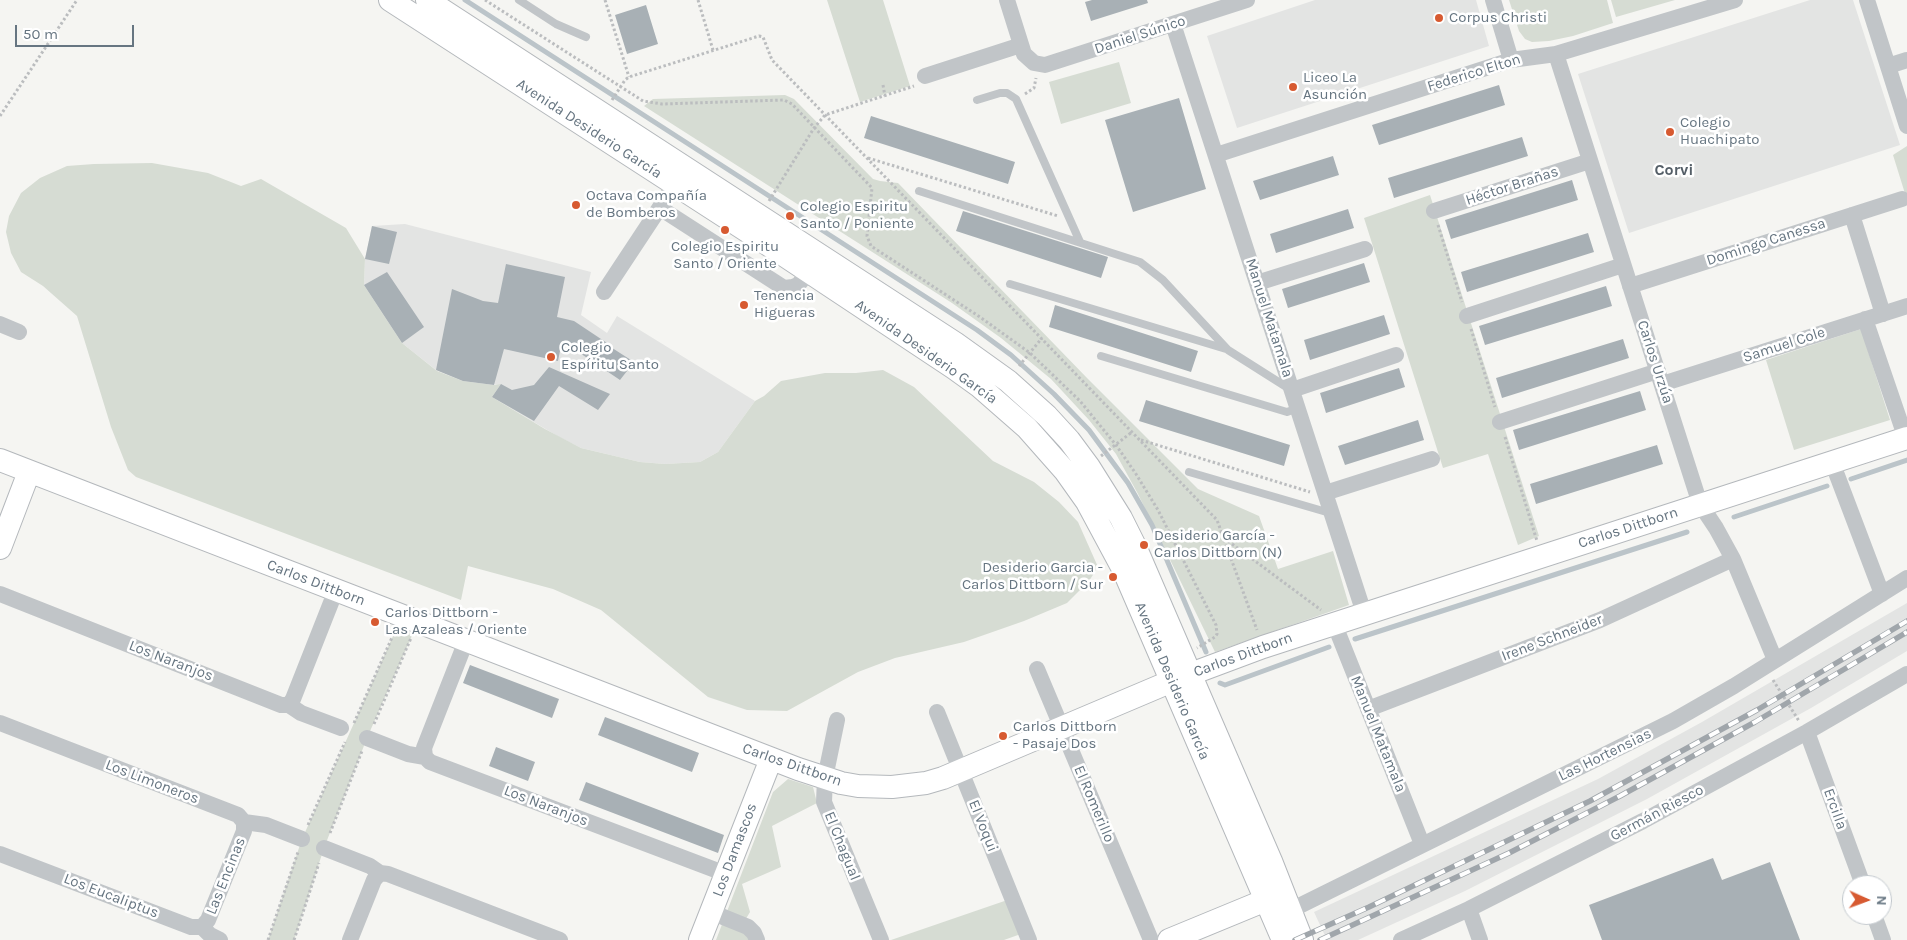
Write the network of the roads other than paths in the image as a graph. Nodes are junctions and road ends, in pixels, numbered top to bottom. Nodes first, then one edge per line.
1 (390, 0) edge
2 (427, 0) edge
3 (519, 0) edge
4 (1006, 0) edge
5 (1246, 0) edge
6 (1493, 0) edge
7 (1735, 0) edge
8 (1867, 0) edge
9 (1173, 24) junction
10 (586, 37) dead end
11 (1021, 45) junction
12 (1556, 54) junction
13 (1512, 60) junction
14 (1907, 60) edge
15 (1888, 66) junction
16 (925, 76) road end
17 (977, 100) dead end
18 (608, 119) junction
19 (1907, 126) edge
20 (1216, 155) junction
21 (1590, 161) junction
22 (681, 177) junction
23 (919, 191) dead end
24 (1902, 199) dead end
25 (660, 208) junction
26 (1434, 211) road end
27 (1852, 215) junction
28 (1080, 242) junction
29 (1365, 248) dead end
30 (815, 264) junction
31 (1624, 264) junction
32 (1258, 283) junction
33 (1010, 284) dead end
34 (1630, 286) junction
35 (604, 292) dead end
36 (1907, 306) edge
37 (1884, 314) junction
38 (1467, 316) road end
39 (1865, 319) junction
40 (0, 324) edge
41 (19, 332) dead end
42 (1228, 350) junction
43 (1396, 355) dead end
44 (1101, 356) dead end
45 (1660, 378) junction
46 (1292, 390) junction
47 (1298, 408) junction
48 (1500, 422) road end
49 (1906, 438) edge
50 (1432, 459) dead end
51 (0, 460) edge
52 (1832, 462) junction
53 (29, 472) junction
54 (1190, 472) dead end
55 (1318, 492) junction
56 (1700, 504) junction
57 (1332, 513) junction
58 (0, 548) edge
59 (1733, 559) junction
60 (1907, 578) edge
61 (336, 590) junction
62 (0, 594) edge
63 (1882, 594) junction
64 (1364, 613) junction
65 (1334, 623) junction
66 (466, 641) junction
67 (1770, 664) junction
68 (1037, 669) dead end
69 (1907, 674) edge
70 (1182, 678) junction
71 (289, 705) junction
72 (1368, 709) junction
73 (937, 712) dead end
74 (837, 720) dead end
75 (0, 723) edge
76 (1062, 728) junction
77 (345, 733) road end
78 (1802, 735) junction
79 (368, 738) road end
80 (425, 757) junction
81 (771, 760) junction
82 (961, 771) junction
83 (825, 778) junction
84 (244, 822) junction
85 (302, 839) road end
86 (1422, 844) junction
87 (324, 848) road end
88 (0, 854) edge
89 (380, 873) junction
90 (726, 874) junction
91 (1859, 875) edge
92 (1266, 900) junction
93 (1469, 909) junction
94 (1291, 910) junction
95 (711, 912) junction
96 (1878, 925) edge
97 (202, 927) junction
98 (220, 940) edge
99 (350, 940) edge
100 (560, 940) edge
101 (700, 940) edge
102 (757, 940) edge
103 (881, 940) edge
104 (1030, 940) edge
105 (1151, 940) edge
106 (1170, 940) edge
107 (1283, 940) edge
108 (1302, 940) edge
109 (1401, 940) edge
110 (1480, 940) edge
111 (1883, 940) edge

1 - 18 street, Avenida Desiderio García
2 - 18 street, Avenida Desiderio García
3 - 10 lane
4 - 11 street
5 - 9 street, Daniel Súnico
6 - 13 street
7 - 12 street, Federico Elton
8 - 15 street
9 - 11 street, Daniel Súnico
9 - 20 street, Manuel Matamala
11 - 16 street
12 - 13 street, Federico Elton
12 - 21 street, Carlos Urzúa
13 - 20 street, Federico Elton
14 - 15 street
15 - 19 street
17 - 28 lane
18 - 22 street, Avenida Desiderio García
20 - 32 street, Manuel Matamala
21 - 26 street, Héctor Brañas
21 - 31 street, Carlos Urzúa
22 - 25 street
22 - 30 street, Avenida Desiderio García
23 - 28 lane
24 - 27 street, Domingo Canessa
25 - 30 street
25 - 35 street
27 - 34 street, Domingo Canessa
27 - 37 street
28 - 42 lane
29 - 32 street
30 - 70 street, Avenida Desiderio García
31 - 34 street, Carlos Urzúa
31 - 38 street
32 - 46 street, Manuel Matamala
33 - 42 lane
34 - 45 street, Carlos Urzúa
36 - 37 street, Samuel Cole
37 - 39 street, Samuel Cole
39 - 45 street, Samuel Cole
39 - 49 street
40 - 41 street
42 - 46 lane
43 - 46 street
44 - 47 lane
45 - 48 street, Samuel Cole
45 - 56 street, Carlos Urzúa
46 - 47 street, Manuel Matamala
47 - 55 street, Manuel Matamala
49 - 52 street, Carlos Dittborn
50 - 55 street
51 - 53 street, Carlos Dittborn
52 - 56 street, Carlos Dittborn
52 - 63 street
53 - 58 street
53 - 61 street, Carlos Dittborn
54 - 57 lane
55 - 57 street, Manuel Matamala
56 - 59 street, Carlos Urzúa
56 - 64 street, Carlos Dittborn
57 - 64 street, Manuel Matamala
59 - 67 street, Carlos Urzúa
59 - 72 street, Irene Schneider
60 - 63 street, Las Hortensias
61 - 66 street, Carlos Dittborn
61 - 71 street
62 - 71 street, Los Naranjos
63 - 67 street, Las Hortensias
64 - 65 street, Carlos Dittborn
65 - 70 street, Carlos Dittborn
65 - 72 street, Manuel Matamala
66 - 80 street
66 - 81 street, Carlos Dittborn
67 - 86 street, Las Hortensias
68 - 76 street, El Romerillo
69 - 78 street, Germán Riesco
70 - 76 street, Carlos Dittborn
70 - 92 street, Avenida Desiderio García
70 - 94 street, Avenida Desiderio García
71 - 77 street, Los Naranjos
72 - 86 street, Manuel Matamala
73 - 82 street, El Voqui
74 - 83 street, El Chagual
75 - 84 street, Los Limoneros
76 - 82 street, Carlos Dittborn
76 - 105 street, El Romerillo
78 - 91 street, Ercilla
78 - 93 street, Germán Riesco
79 - 80 street, Los Naranjos
80 - 90 street, Los Naranjos
81 - 83 street, Carlos Dittborn
81 - 90 street, Los Damascos
82 - 83 street, Carlos Dittborn
82 - 104 street, El Voqui
83 - 103 street, El Chagual
84 - 85 street, Los Limoneros
84 - 97 street, Las Encinas
86 - 94 street, Las Hortensias
87 - 89 street
88 - 97 street, Los Eucaliptus
89 - 99 street
89 - 100 street
90 - 95 street, Los Damascos
92 - 106 street
92 - 107 street, Avenida Desiderio García
93 - 109 street, Germán Riesco
93 - 110 street
94 - 108 street, Avenida Desiderio García
95 - 101 street, Los Damascos
95 - 102 street
96 - 111 street
97 - 98 street, Los Eucaliptus

